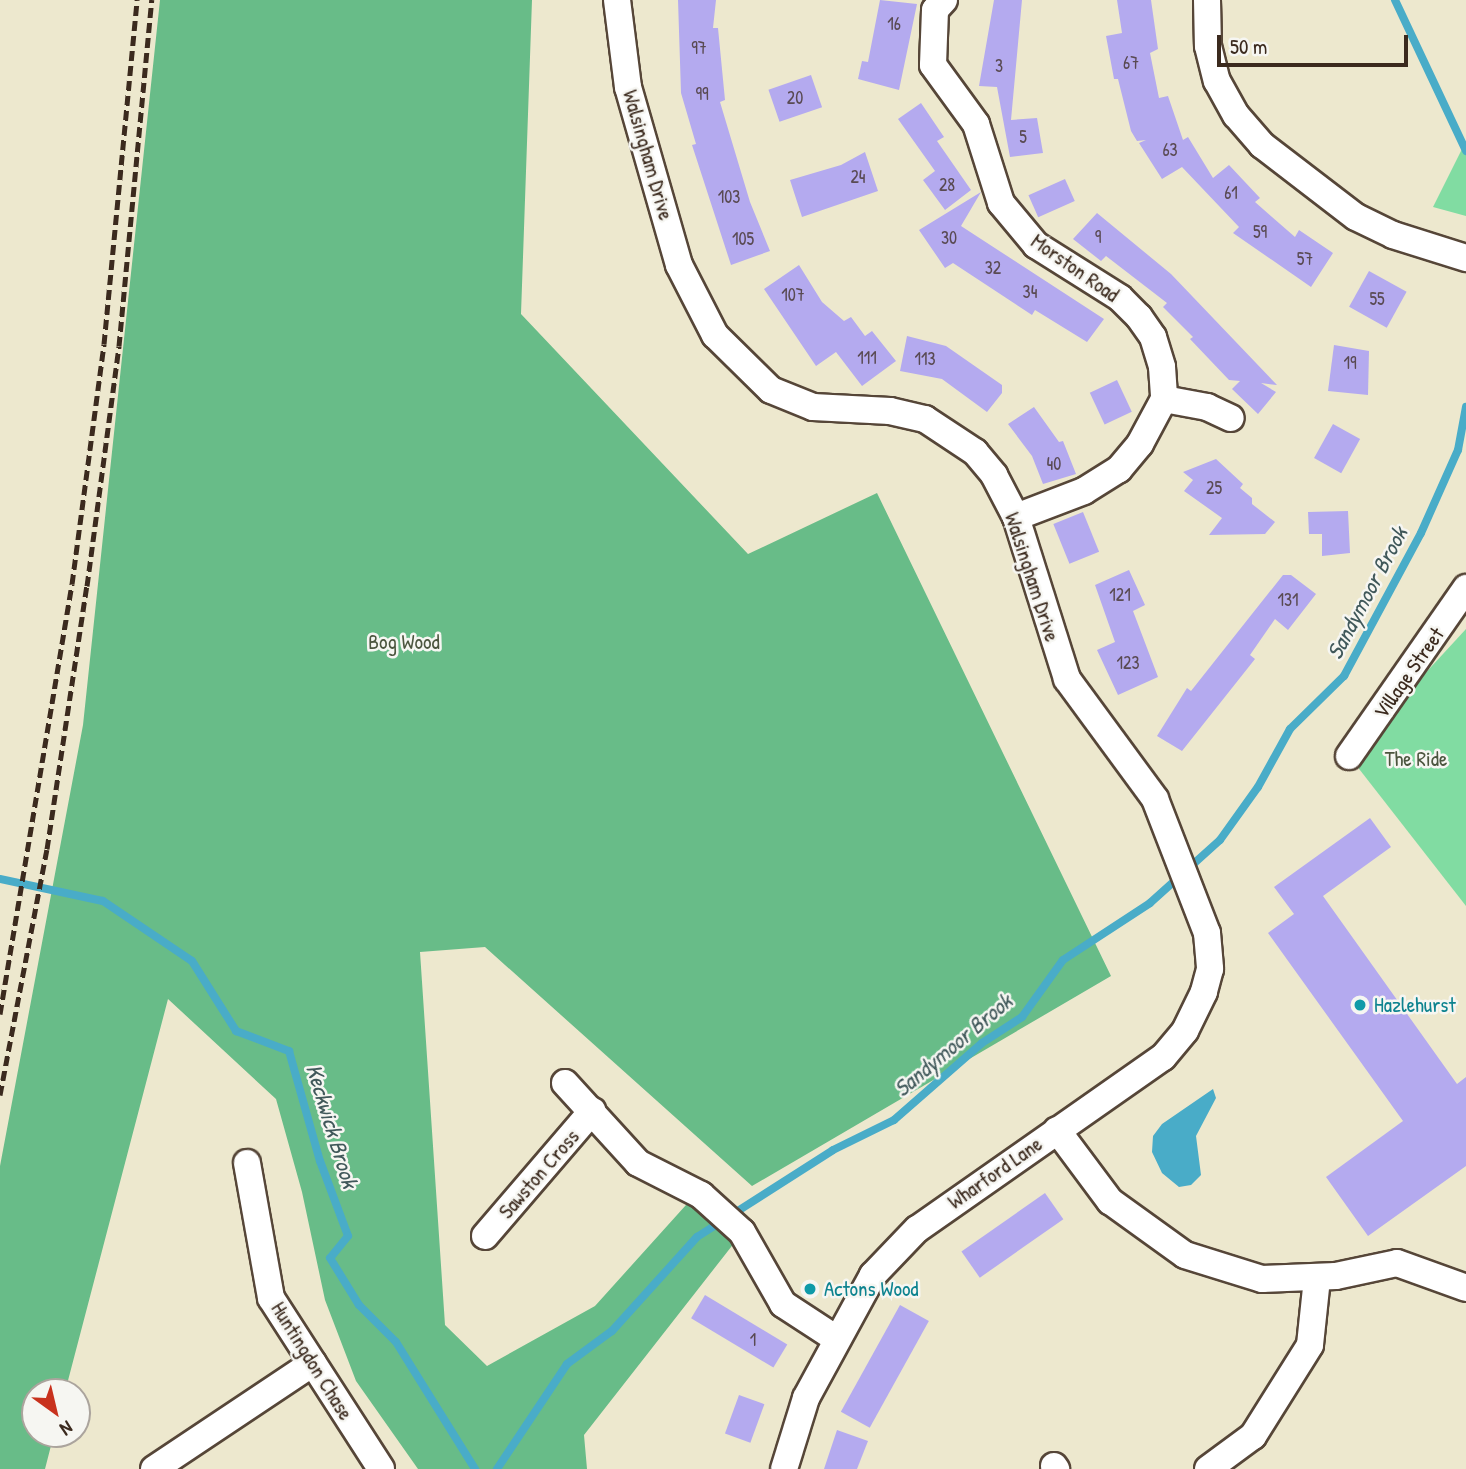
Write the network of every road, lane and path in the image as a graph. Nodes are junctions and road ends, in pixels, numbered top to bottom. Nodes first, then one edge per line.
1 (617, 0) edge
2 (944, 0) edge
3 (1207, 0) edge
4 (1464, 257) edge
5 (1164, 399) junction
6 (1231, 418) dead end
7 (1016, 517) junction
8 (1465, 596) edge
9 (1349, 757) dead end
10 (1197, 902) joint
11 (565, 1083) dead end
12 (592, 1111) junction
13 (1057, 1130) junction
14 (247, 1163) dead end
15 (485, 1236) dead end
16 (1317, 1278) junction
17 (1466, 1287) edge
18 (835, 1338) junction
19 (313, 1363) junction
20 (154, 1469) edge
21 (381, 1469) edge
22 (784, 1469) edge
23 (1208, 1469) edge

1 - 7 street, Walsingham Drive
2 - 5 street, Morston Road
3 - 4 street
5 - 6 street
5 - 7 street
7 - 10 street, Walsingham Drive
8 - 9 street, Village Street
10 - 13 street, Wharford Lane
11 - 12 street, Sawston Cross
12 - 15 street, Sawston Cross
12 - 18 street, Sawston Cross
13 - 16 street
13 - 18 street, Wharford Lane
14 - 19 street, Huntingdon Chase
16 - 17 street
16 - 23 street
18 - 22 street, Wharford Lane
19 - 20 street
19 - 21 street, Huntingdon Chase

